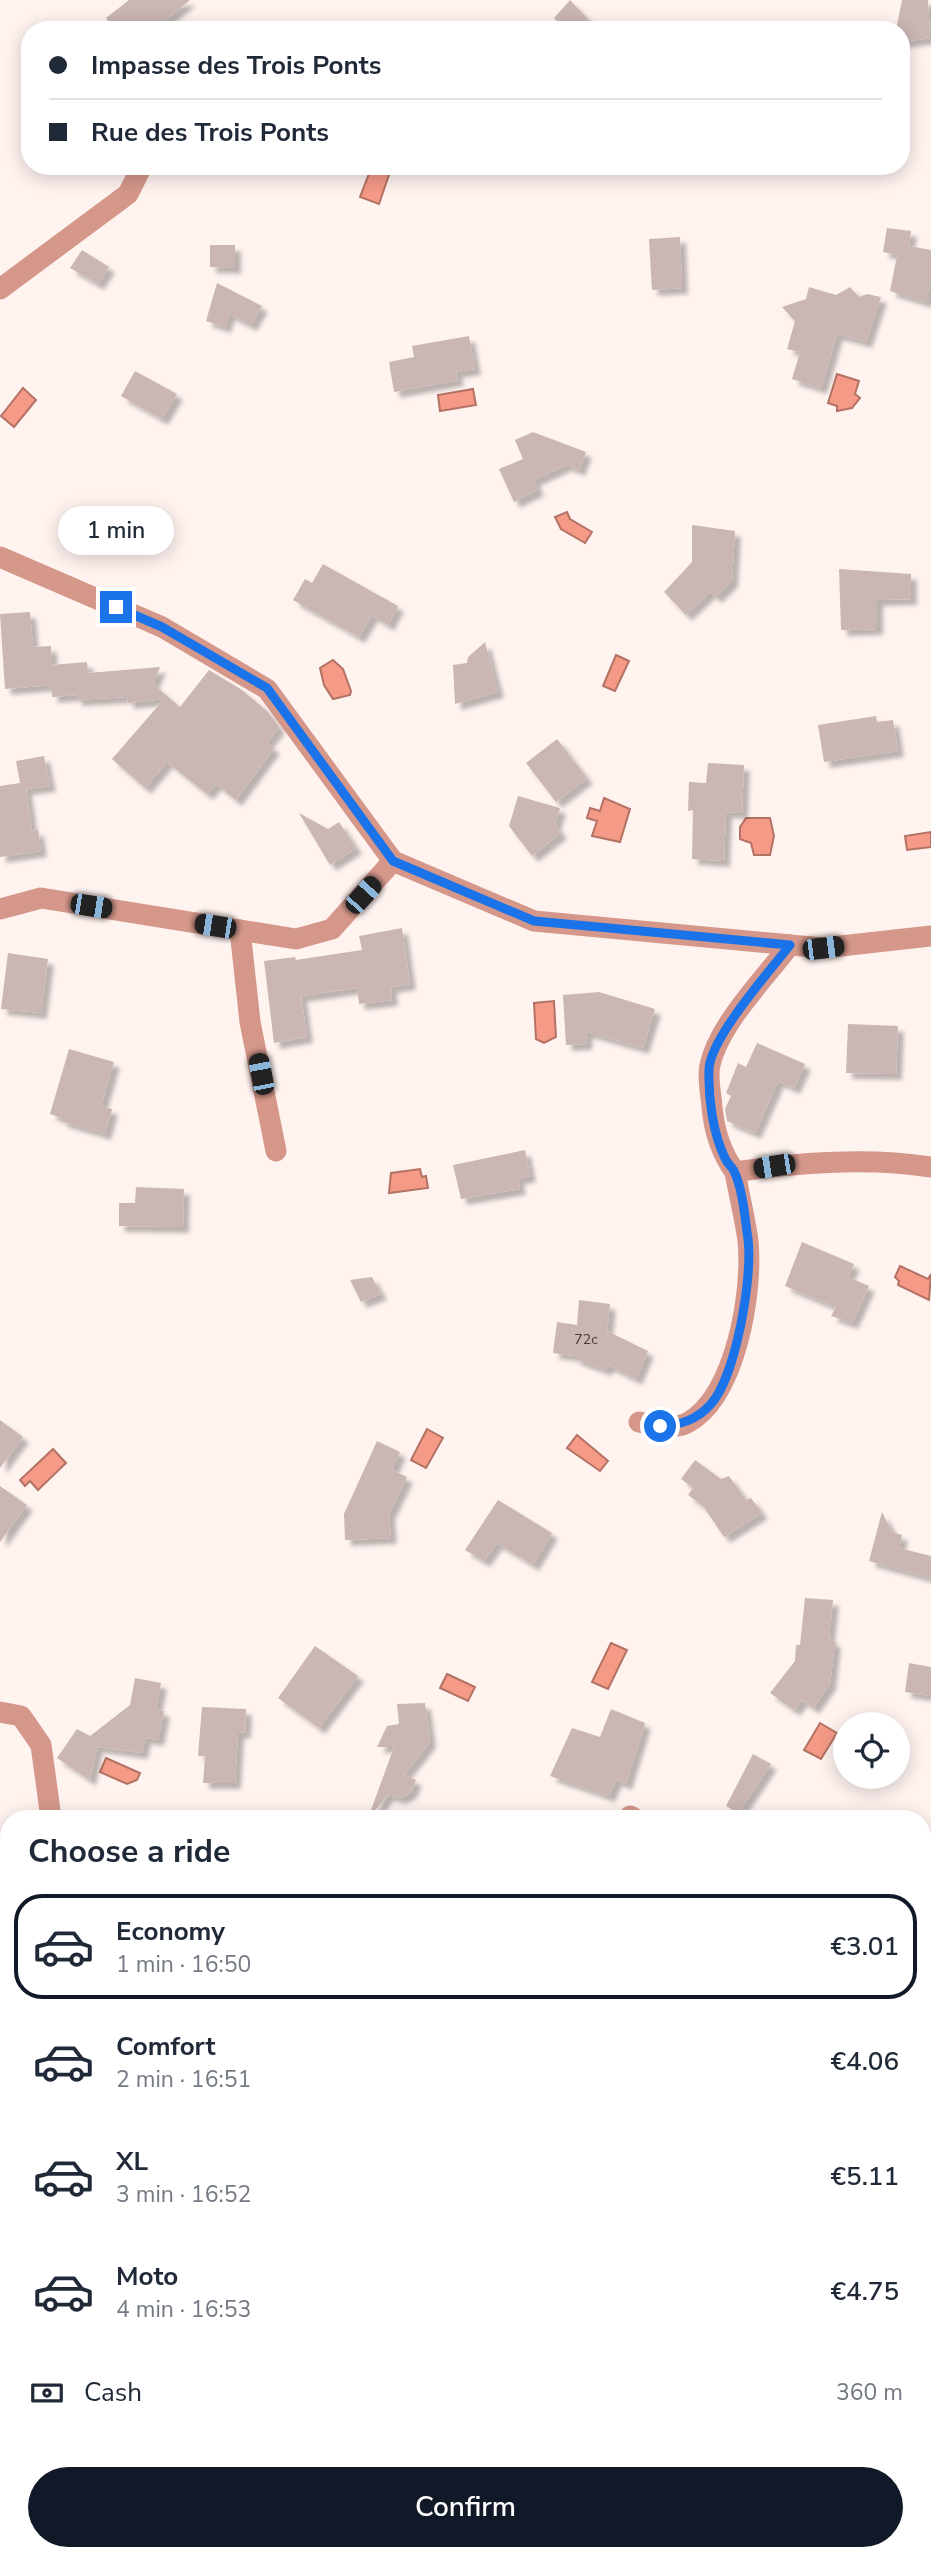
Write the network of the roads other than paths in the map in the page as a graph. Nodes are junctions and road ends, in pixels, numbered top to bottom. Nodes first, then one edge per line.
1 (138, 175) edge
2 (0, 289) edge
3 (0, 557) edge
4 (393, 861) junction
5 (0, 909) edge
6 (240, 930) junction
7 (931, 936) edge
8 (790, 945) junction
9 (276, 1151) dead end
10 (931, 1167) edge
11 (735, 1172) junction
12 (639, 1422) dead end
13 (0, 1712) edge
14 (50, 1810) edge

1 - 2 street
3 - 4 street
4 - 6 street
4 - 8 street
5 - 6 street
6 - 9 street
7 - 8 street
8 - 11 street
10 - 11 street
11 - 12 street
13 - 14 street

